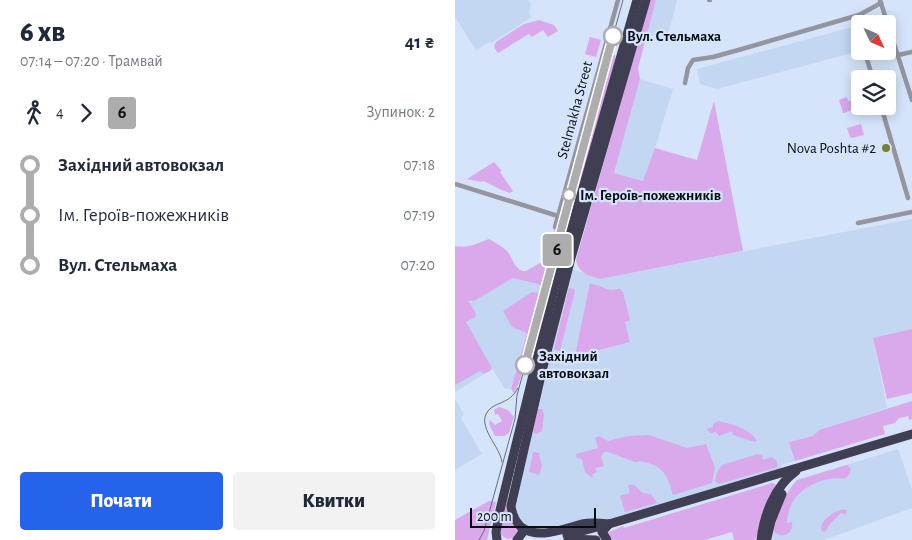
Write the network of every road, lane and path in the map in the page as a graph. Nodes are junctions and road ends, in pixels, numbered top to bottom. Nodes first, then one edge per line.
1 (618, 0) edge
2 (637, 0) edge
3 (646, 0) edge
4 (880, 2) edge
5 (627, 49) junction
6 (912, 52) edge
7 (898, 54) junction
8 (685, 83) dead end
9 (912, 100) edge
10 (884, 115) edge
11 (455, 184) edge
12 (908, 198) dead end
13 (912, 212) edge
14 (558, 216) junction
15 (858, 223) dead end
16 (555, 227) dead end
17 (912, 434) edge
18 (820, 462) junction
19 (784, 476) junction
20 (783, 492) junction
21 (609, 524) junction
22 (521, 535) edge
23 (496, 539) edge
24 (580, 539) edge
25 (549, 540) edge
26 (567, 540) edge
27 (596, 540) edge
28 (607, 540) edge
29 (761, 540) edge
30 (767, 540) edge

1 - 14 street, Stelmakha Street
2 - 5 highway
3 - 5 highway
4 - 7 street
4 - 8 street
5 - 22 highway
5 - 23 highway
6 - 7 street
7 - 9 street
10 - 12 street
11 - 14 street
13 - 15 street
14 - 16 street, Stelmakha Street
17 - 18 highway
18 - 19 highway
18 - 20 highway
19 - 20 highway
19 - 21 highway
19 - 29 highway
20 - 30 highway
21 - 22 highway
21 - 25 highway
21 - 26 highway
21 - 28 highway
24 - 26 highway
24 - 27 highway

